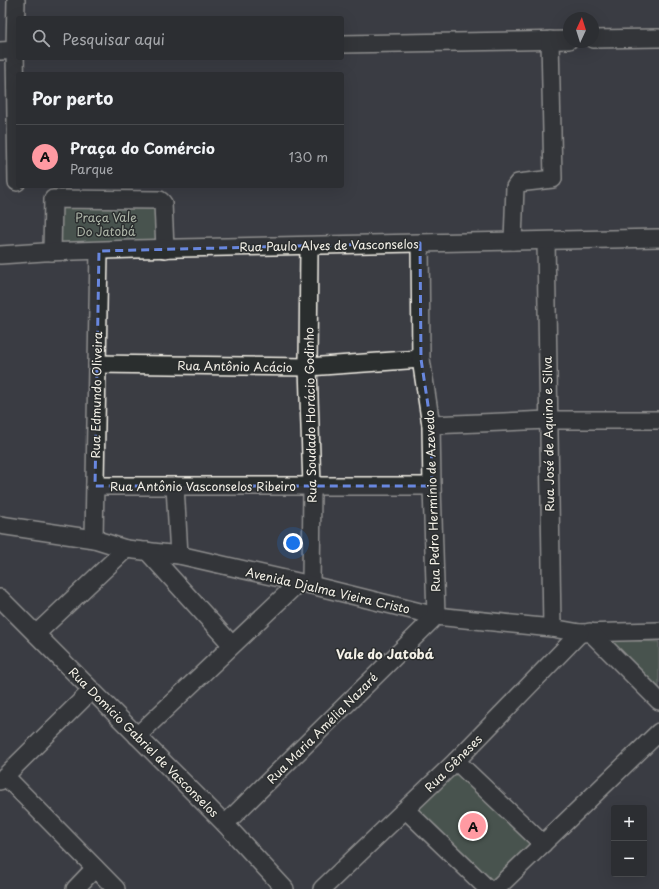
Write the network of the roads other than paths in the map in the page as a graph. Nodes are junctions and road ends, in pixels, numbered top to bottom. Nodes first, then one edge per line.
1 (16, 0) edge
2 (659, 38) edge
3 (599, 39) edge
4 (550, 40) junction
5 (563, 40) edge
6 (344, 44) edge
7 (11, 51) edge
8 (16, 160) edge
9 (659, 238) edge
10 (513, 241) junction
11 (546, 241) junction
12 (420, 243) junction
13 (309, 246) junction
14 (165, 249) junction
15 (99, 251) junction
16 (52, 252) junction
17 (0, 255) edge
18 (421, 359) junction
19 (97, 364) junction
20 (308, 367) junction
21 (548, 420) junction
22 (659, 420) edge
23 (431, 425) junction
24 (94, 486) junction
25 (175, 486) junction
26 (312, 486) junction
27 (432, 486) junction
28 (0, 525) edge
29 (94, 539) junction
30 (126, 549) junction
31 (147, 551) junction
32 (179, 555) junction
33 (305, 584) junction
34 (1, 600) edge
35 (436, 616) junction
36 (552, 628) junction
37 (659, 631) edge
38 (585, 633) junction
39 (36, 634) junction
40 (232, 645) junction
41 (92, 690) junction
42 (659, 701) edge
43 (137, 736) junction
44 (657, 737) edge
45 (456, 761) junction
46 (2, 779) edge
47 (406, 810) junction
48 (225, 824) junction
49 (543, 844) junction
50 (96, 868) junction
51 (75, 889) edge
52 (116, 889) edge
53 (286, 889) edge
54 (322, 889) edge
55 (488, 889) edge
56 (496, 889) edge

1 - 7 street
2 - 3 street
4 - 5 street
4 - 6 street
4 - 10 street
7 - 8 street
9 - 11 street, Rua Paulo Alves de Vasconselos
10 - 11 street, Rua Paulo Alves de Vasconselos
10 - 12 street, Rua Paulo Alves de Vasconselos
11 - 21 street, Rua José de Aquino e Silva
12 - 13 street, Rua Paulo Alves de Vasconselos
12 - 18 street, Rua Pedro Hermínio de Azevedo
13 - 14 street, Rua Paulo Alves de Vasconselos
13 - 20 street, Rua Soudado Horácio Godinho
14 - 15 street, Rua Paulo Alves de Vasconselos
14 - 16 street
15 - 16 street, Rua Paulo Alves de Vasconselos
15 - 19 street, Rua Edmundo Oliveira
16 - 17 street, Rua Paulo Alves de Vasconselos
18 - 20 street, Rua Antônio Acácio
18 - 23 street, Rua Pedro Hermínio de Azevedo
19 - 20 street, Rua Antônio Acácio
19 - 24 street, Rua Edmundo Oliveira
20 - 26 street, Rua Soudado Horácio Godinho
21 - 22 street
21 - 23 street
21 - 36 street, Rua José de Aquino e Silva
23 - 27 street, Rua Pedro Hermínio de Azevedo
24 - 25 street, Rua Antônio Vasconselos Ribeiro
24 - 29 street, Rua Edmundo Oliveira
25 - 26 street, Rua Antônio Vasconselos Ribeiro
25 - 32 street
26 - 27 street, Rua Antônio Vasconselos Ribeiro
26 - 33 street, Rua Soudado Horácio Godinho
27 - 35 street, Rua Pedro Hermínio de Azevedo
28 - 29 street, Avenida Djalma Vieira Cristo
29 - 30 street, Avenida Djalma Vieira Cristo
30 - 31 street, Avenida Djalma Vieira Cristo
30 - 39 street
31 - 32 street, Avenida Djalma Vieira Cristo
31 - 40 street
32 - 33 street, Avenida Djalma Vieira Cristo
33 - 35 street, Avenida Djalma Vieira Cristo
33 - 40 street
34 - 39 street, Rua Domício Gabriel de Vasconselos
35 - 36 street, Avenida Djalma Vieira Cristo
35 - 48 street, Rua Maria Amélia Nazaré
36 - 38 street, Avenida Djalma Vieira Cristo
37 - 38 street, Avenida Djalma Vieira Cristo
38 - 42 street
38 - 45 street, Rua Gêneses
39 - 41 street, Rua Domício Gabriel de Vasconselos
40 - 43 street
41 - 43 street, Rua Domício Gabriel de Vasconselos
41 - 46 street
43 - 48 street, Rua Domício Gabriel de Vasconselos
44 - 49 street
45 - 47 street, Rua Gêneses
45 - 49 street
46 - 50 street
47 - 54 street, Rua Gêneses
47 - 55 street
48 - 53 street, Rua Domício Gabriel de Vasconselos
49 - 56 street
50 - 51 street
50 - 52 street

